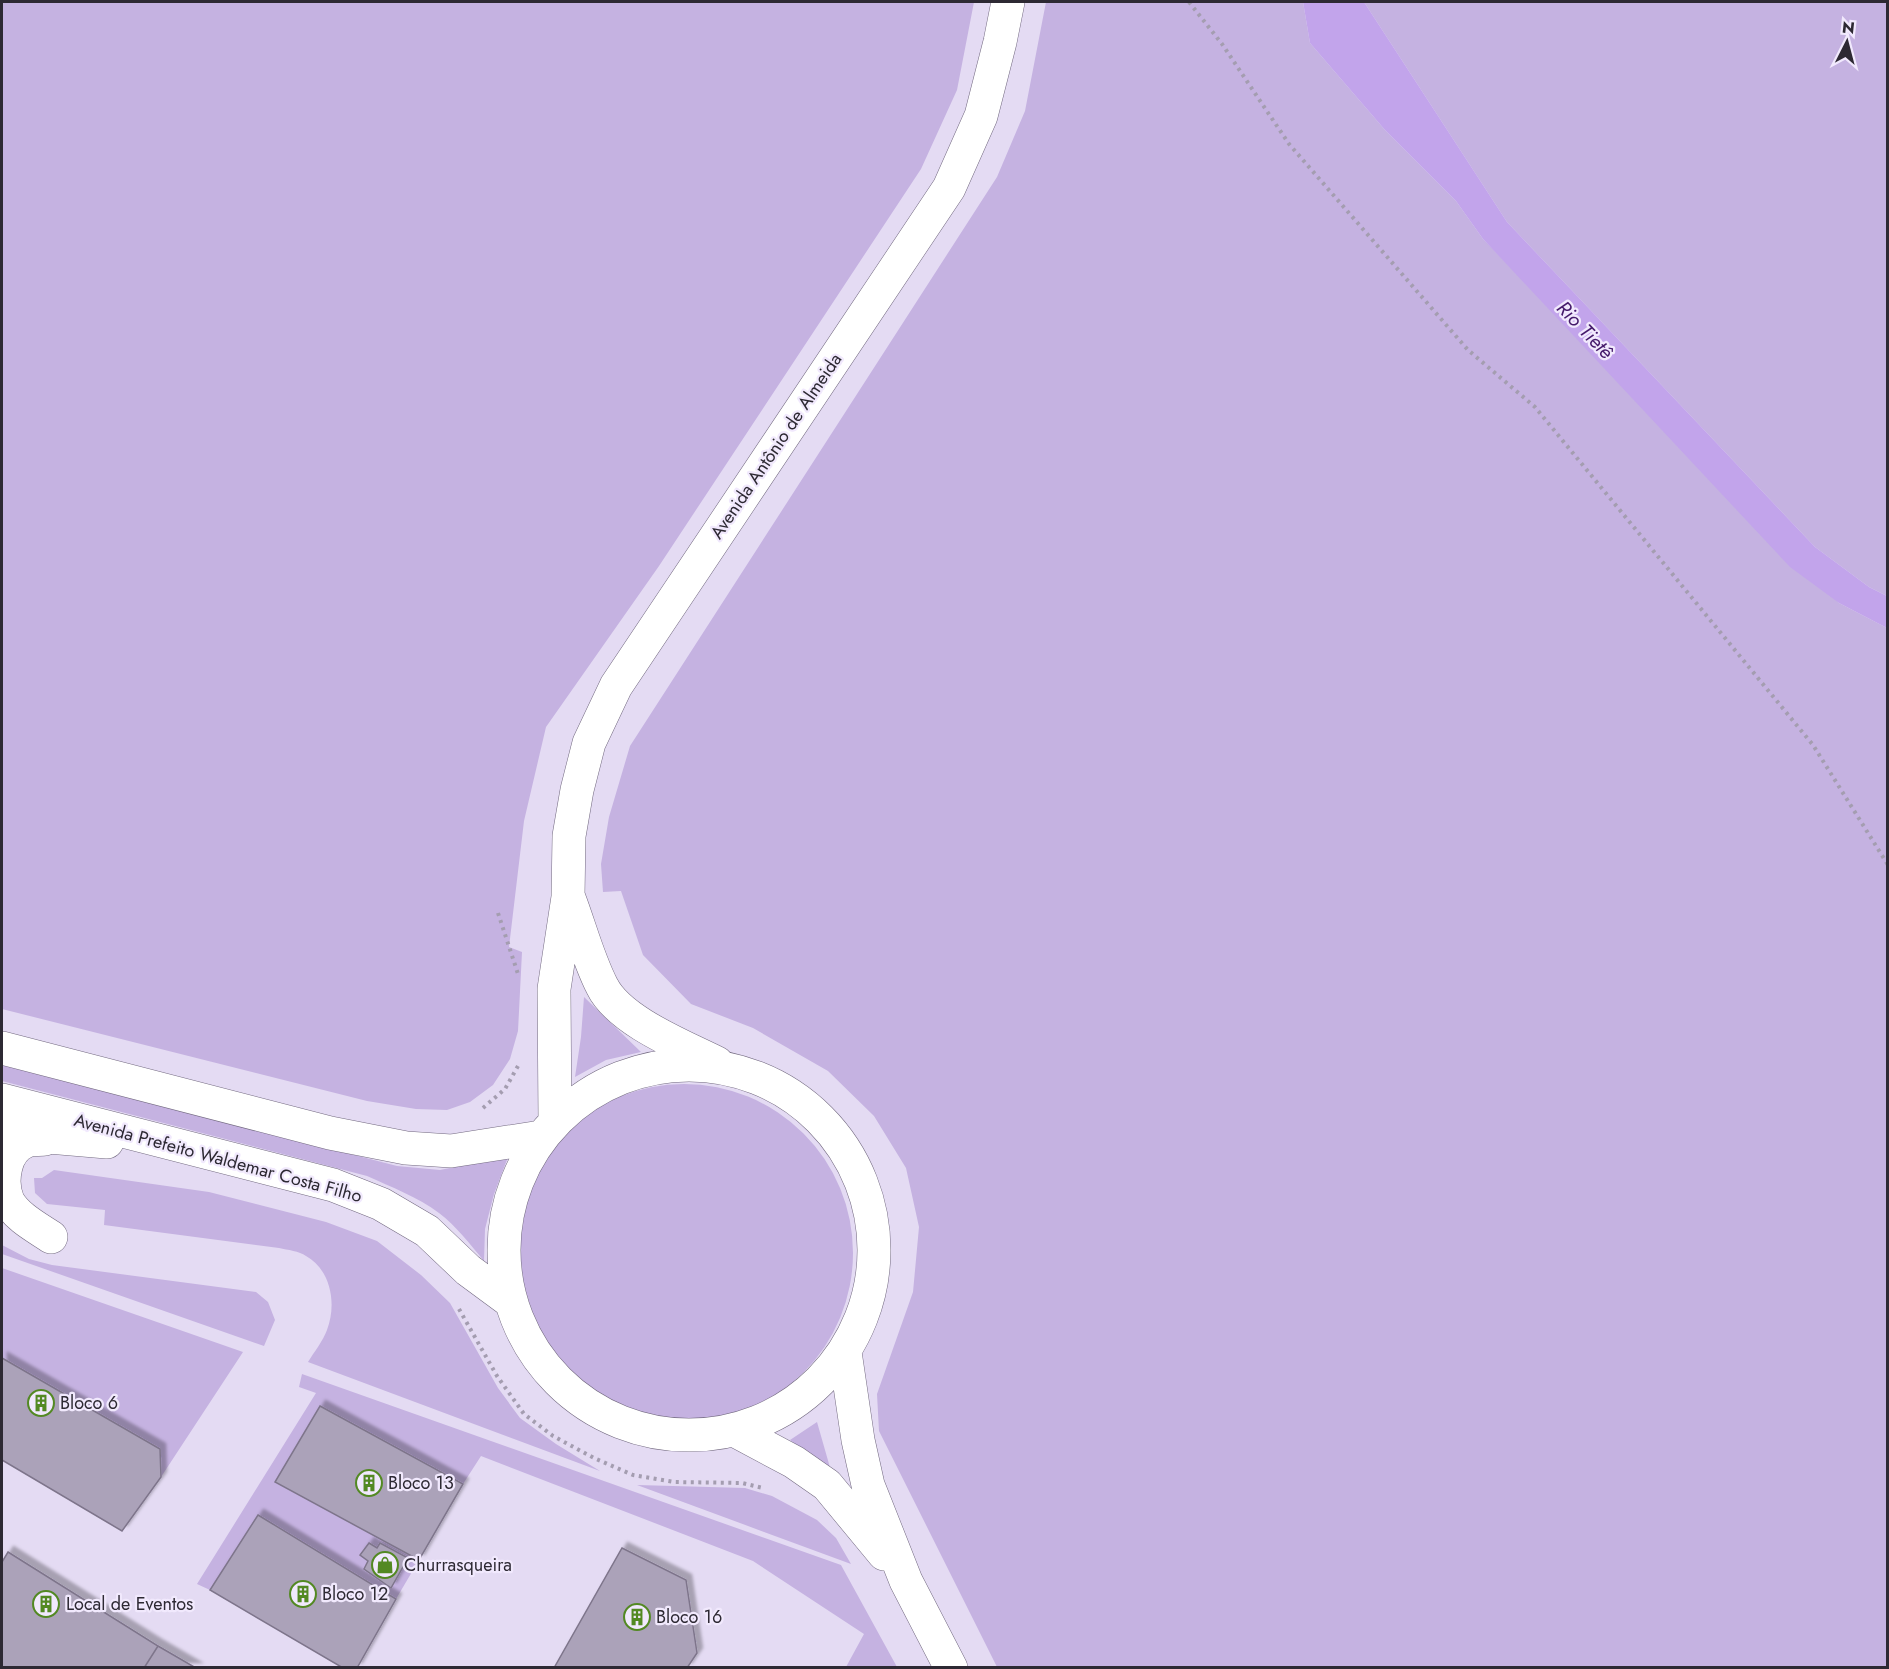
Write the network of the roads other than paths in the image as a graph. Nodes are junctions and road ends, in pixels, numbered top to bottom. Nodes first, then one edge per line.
1 (1008, 2) edge
2 (568, 897) junction
3 (2, 1048) edge
4 (731, 1070) junction
5 (2, 1100) edge
6 (548, 1130) junction
7 (2, 1133) edge
8 (50, 1138) junction
9 (183, 1146) junction
10 (2, 1217) edge
11 (510, 1300) junction
12 (845, 1352) junction
13 (734, 1430) junction
14 (906, 1581) junction
15 (951, 1668) edge

1 - 2 street, Avenida Antônio de Almeida
2 - 4 street, Avenida Antônio de Almeida
2 - 6 street, Avenida Antônio de Almeida
3 - 6 street
4 - 6 street, Avenida Antônio de Almeida
4 - 12 street, Avenida Antônio de Almeida
5 - 9 street, Avenida Prefeito Waldemar Costa Filho
6 - 11 street, Avenida Antônio de Almeida
7 - 8 street
8 - 9 street
8 - 10 street
9 - 11 street, Avenida Prefeito Waldemar Costa Filho
11 - 13 street, Avenida Antônio de Almeida
12 - 13 street, Avenida Antônio de Almeida
12 - 14 street
13 - 14 street
14 - 15 street

